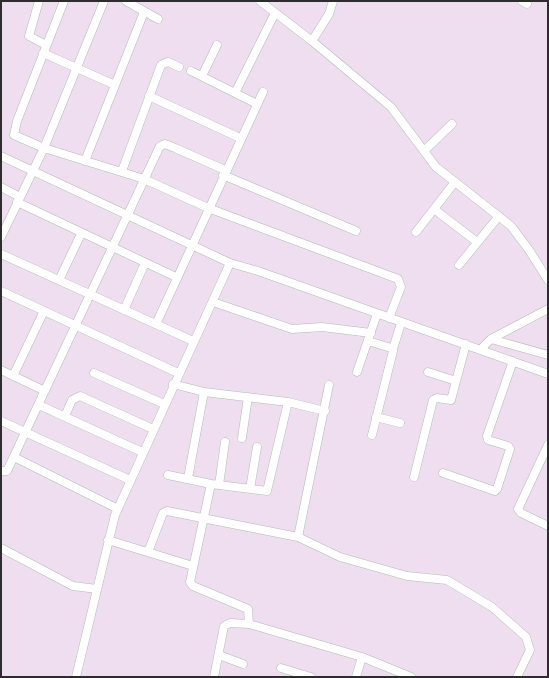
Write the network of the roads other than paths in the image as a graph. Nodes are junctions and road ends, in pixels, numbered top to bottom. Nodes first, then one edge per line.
1 (39, 1) edge
2 (64, 1) edge
3 (104, 1) edge
4 (126, 1) edge
5 (260, 1) edge
6 (332, 1) edge
7 (144, 12) junction
8 (275, 13) junction
9 (158, 18) dead end
10 (312, 41) junction
11 (46, 45) junction
12 (217, 45) dead end
13 (43, 53) junction
14 (179, 67) dead end
15 (77, 68) junction
16 (192, 71) dead end
17 (202, 76) junction
18 (115, 85) junction
19 (235, 92) junction
20 (263, 92) dead end
21 (149, 96) junction
22 (257, 104) junction
23 (452, 124) dead end
24 (240, 138) junction
25 (44, 148) junction
26 (424, 151) junction
27 (1, 156) edge
28 (85, 161) junction
29 (32, 171) junction
30 (122, 171) junction
31 (224, 173) junction
32 (144, 179) junction
33 (455, 182) junction
34 (1, 187) edge
35 (19, 199) junction
36 (208, 208) junction
37 (434, 209) junction
38 (127, 215) junction
39 (499, 216) junction
40 (356, 231) dead end
41 (416, 232) dead end
42 (81, 234) junction
43 (1, 236) edge
44 (477, 242) junction
45 (191, 246) junction
46 (112, 247) junction
47 (1, 254) edge
48 (146, 263) junction
49 (230, 263) junction
50 (459, 265) dead end
51 (176, 277) junction
52 (59, 280) junction
53 (548, 280) edge
54 (1, 291) edge
55 (90, 294) junction
56 (213, 302) junction
57 (548, 309) edge
58 (124, 310) junction
59 (44, 311) junction
60 (377, 314) junction
61 (389, 318) junction
62 (156, 324) junction
63 (401, 324) junction
64 (76, 325) junction
65 (371, 333) junction
66 (491, 339) junction
67 (193, 341) junction
68 (368, 341) junction
69 (466, 344) junction
70 (393, 349) junction
71 (481, 349) junction
72 (548, 355) edge
73 (513, 361) junction
74 (1, 370) edge
75 (357, 372) dead end
76 (428, 372) dead end
77 (94, 373) dead end
78 (178, 373) junction
79 (548, 374) edge
80 (13, 376) junction
81 (456, 381) junction
82 (173, 384) junction
83 (329, 385) dead end
84 (45, 391) junction
85 (204, 392) junction
86 (248, 397) junction
87 (288, 402) junction
88 (164, 404) junction
89 (39, 405) junction
90 (325, 412) junction
91 (65, 416) junction
92 (376, 417) junction
93 (1, 421) edge
94 (400, 423) dead end
95 (153, 429) junction
96 (26, 433) junction
97 (372, 435) dead end
98 (242, 438) dead end
99 (225, 442) dead end
100 (548, 445) edge
101 (257, 447) dead end
102 (142, 452) junction
103 (14, 457) junction
104 (1, 471) edge
105 (443, 474) dead end
106 (168, 475) dead end
107 (414, 477) dead end
108 (188, 478) junction
109 (130, 480) junction
110 (215, 484) junction
111 (250, 489) junction
112 (118, 508) junction
113 (204, 518) junction
114 (548, 526) edge
115 (298, 536) junction
116 (108, 540) junction
117 (1, 548) edge
118 (148, 552) junction
119 (193, 566) junction
120 (97, 589) junction
121 (249, 624) junction
122 (218, 656) junction
123 (362, 658) junction
124 (244, 664) dead end
125 (281, 668) dead end
126 (76, 676) edge
127 (85, 677) edge
128 (214, 677) edge
129 (311, 677) edge
130 (356, 677) edge
131 (411, 677) edge
132 (517, 677) edge

1 - 11 street
2 - 11 street
3 - 15 street
4 - 7 street
5 - 8 street
6 - 10 street
7 - 9 street
7 - 18 street
8 - 10 street
8 - 19 street
10 - 26 street
11 - 13 street
12 - 17 street
13 - 15 street
13 - 25 street
14 - 21 street
15 - 18 street
15 - 25 street
16 - 17 street
17 - 19 street
18 - 28 street
19 - 22 street
20 - 22 street
21 - 24 street
21 - 30 street
22 - 24 street
23 - 26 street
24 - 31 street
25 - 28 street
25 - 29 street
26 - 33 street
27 - 29 street
28 - 30 street
29 - 35 street
29 - 38 street
30 - 32 street
31 - 32 street
31 - 36 street
31 - 40 street
32 - 36 street
32 - 38 street
33 - 37 street
33 - 39 street
34 - 35 street
35 - 42 street
35 - 43 street
36 - 45 street
36 - 61 street
37 - 41 street
37 - 44 street
38 - 45 street
38 - 46 street
39 - 44 street
39 - 53 street
42 - 46 street
42 - 52 street
44 - 50 street
45 - 49 street
45 - 51 street
46 - 48 street
46 - 55 street
47 - 52 street
48 - 51 street
48 - 58 street
49 - 56 street
49 - 60 street
51 - 62 street
52 - 55 street
54 - 59 street
55 - 58 street
55 - 64 street
56 - 65 street
56 - 67 street
57 - 66 street
58 - 62 street
59 - 64 street
59 - 80 street
60 - 61 street
60 - 65 street
61 - 63 street
62 - 67 street
63 - 69 street
63 - 70 street
64 - 78 street
64 - 84 street
65 - 68 street
66 - 71 street
66 - 72 street
67 - 78 street
68 - 70 street
68 - 75 street
69 - 71 street
69 - 81 street
70 - 92 street
71 - 73 street
73 - 79 street
73 - 105 street
74 - 80 street
76 - 81 street
77 - 88 street
78 - 82 street
80 - 84 street
81 - 107 street
82 - 85 street
82 - 88 street
83 - 90 street
84 - 89 street
85 - 86 street
85 - 108 street
86 - 87 street
86 - 98 street
87 - 90 street
87 - 111 street
88 - 95 street
89 - 91 street
89 - 96 street
90 - 115 street
91 - 95 street
91 - 102 street
92 - 94 street
92 - 97 street
93 - 96 street
95 - 102 street
96 - 103 street
96 - 109 street
99 - 110 street
100 - 114 street
101 - 111 street
102 - 109 street
103 - 104 street
103 - 112 street
106 - 108 street
108 - 110 street
109 - 112 street
110 - 111 street
110 - 113 street
112 - 116 street
113 - 115 street
113 - 118 street
113 - 119 street
115 - 132 street
116 - 118 street
116 - 120 street
117 - 120 street
118 - 119 street
119 - 121 street
120 - 126 street
121 - 122 street
121 - 123 street
122 - 124 street
122 - 128 street
123 - 130 street
123 - 131 street
125 - 129 street
126 - 127 street

